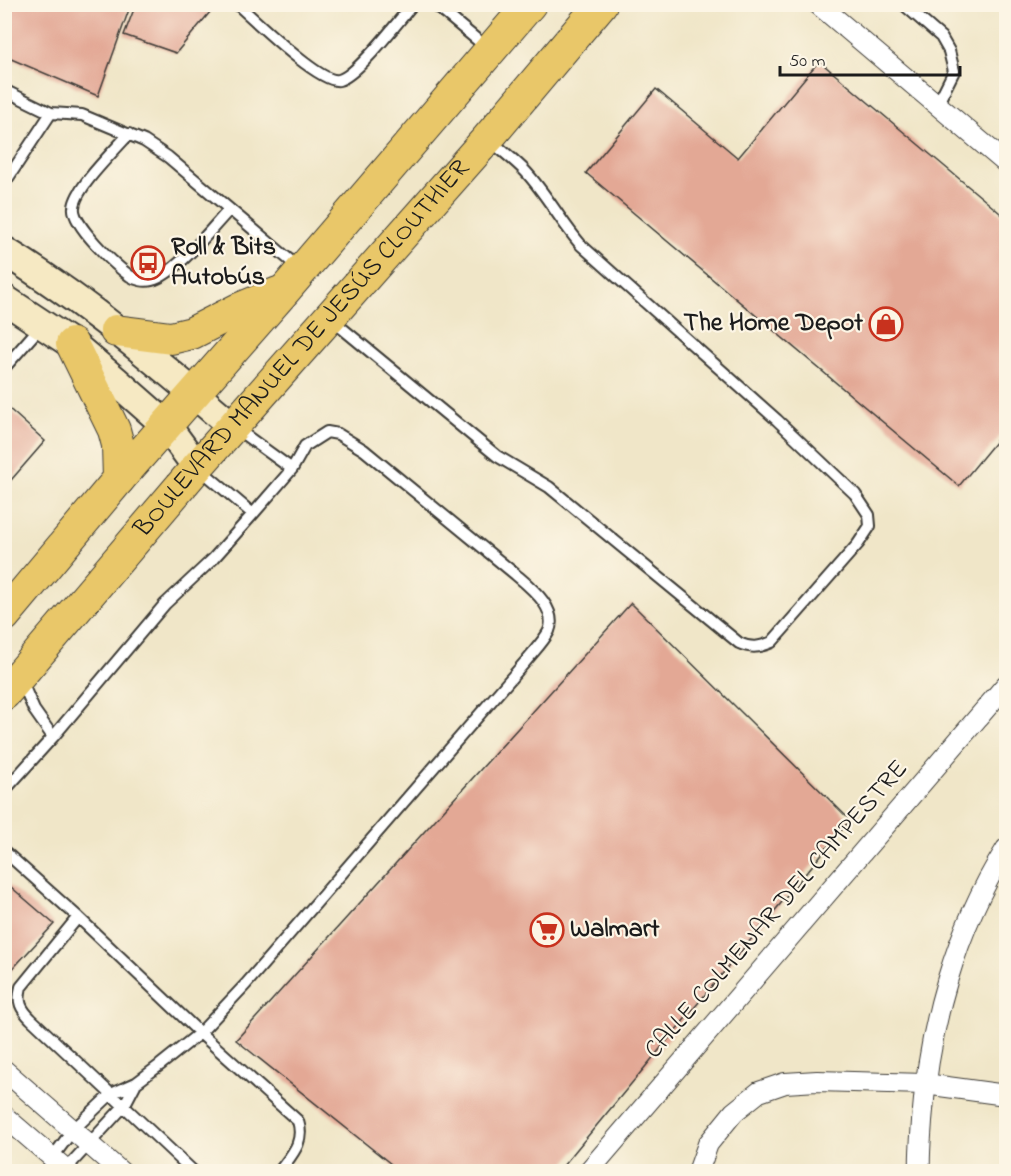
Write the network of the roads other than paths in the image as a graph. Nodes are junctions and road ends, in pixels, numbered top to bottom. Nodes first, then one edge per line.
1 (237, 4) edge
2 (413, 4) edge
3 (434, 4) edge
4 (530, 4) edge
5 (601, 4) edge
6 (818, 4) edge
7 (903, 4) edge
8 (490, 51) junction
9 (4, 90) edge
10 (937, 105) junction
11 (51, 113) junction
12 (129, 134) junction
13 (488, 138) junction
14 (1006, 163) edge
15 (4, 184) edge
16 (230, 210) junction
17 (4, 251) edge
18 (293, 280) junction
19 (4, 299) edge
20 (329, 317) junction
21 (43, 323) junction
22 (116, 331) junction
23 (72, 344) junction
24 (4, 368) edge
25 (194, 393) junction
26 (166, 425) junction
27 (233, 427) junction
28 (197, 467) junction
29 (292, 469) junction
30 (119, 479) junction
31 (253, 514) junction
32 (6, 611) edge
33 (1006, 684) edge
34 (12, 685) edge
35 (53, 737) junction
36 (6, 786) edge
37 (1006, 849) edge
38 (4, 851) edge
39 (78, 917) junction
40 (200, 1033) junction
41 (4, 1070) edge
42 (136, 1083) junction
43 (925, 1084) junction
44 (111, 1094) junction
45 (1006, 1095) edge
46 (124, 1106) junction
47 (4, 1116) edge
48 (73, 1130) junction
49 (89, 1144) junction
50 (60, 1168) edge
51 (121, 1172) edge
52 (194, 1172) edge
53 (279, 1172) edge
54 (588, 1172) edge
55 (698, 1172) edge
56 (920, 1172) edge

1 - 2 lane
3 - 8 lane
4 - 8 main road, BOULEVARD MANUEL DE JESÚS CLOUTHIER
5 - 13 main road, BOULEVARD MANUEL DE JESÚS CLOUTHIER
6 - 10 street
7 - 10 lane
8 - 18 main road, BOULEVARD MANUEL DE JESÚS CLOUTHIER
9 - 11 lane
10 - 14 street
11 - 12 lane
11 - 15 lane
12 - 16 lane
12 - 16 lane
13 - 20 main road, BOULEVARD MANUEL DE JESÚS CLOUTHIER
13 - 20 lane
16 - 18 lane
17 - 22 main road
18 - 22 main road
18 - 25 main road, BOULEVARD MANUEL DE JESÚS CLOUTHIER
19 - 21 main road
20 - 27 main road, BOULEVARD MANUEL DE JESÚS CLOUTHIER
21 - 23 main road
21 - 24 lane
22 - 25 main road
23 - 26 main road
23 - 30 main road
25 - 26 main road, BOULEVARD MANUEL DE JESÚS CLOUTHIER
25 - 27 main road
26 - 28 main road
26 - 30 main road, BOULEVARD MANUEL DE JESÚS CLOUTHIER
27 - 28 main road, BOULEVARD MANUEL DE JESÚS CLOUTHIER
27 - 29 lane
28 - 31 lane
28 - 34 main road, BOULEVARD MANUEL DE JESÚS CLOUTHIER
29 - 31 lane
29 - 40 lane
30 - 32 main road, BOULEVARD MANUEL DE JESÚS CLOUTHIER
31 - 35 lane
33 - 54 street, CALLE COLMENAR DEL CAMPESTRE
34 - 35 lane
35 - 36 lane
37 - 43 street
38 - 39 lane
39 - 40 lane
39 - 44 lane
40 - 42 lane
40 - 53 lane
41 - 48 street
42 - 44 lane
42 - 46 lane
43 - 45 street
43 - 55 street
43 - 56 street
44 - 46 lane
44 - 48 lane
46 - 49 lane
46 - 52 lane
47 - 50 street
48 - 49 street
48 - 50 lane
49 - 50 lane
49 - 51 street

